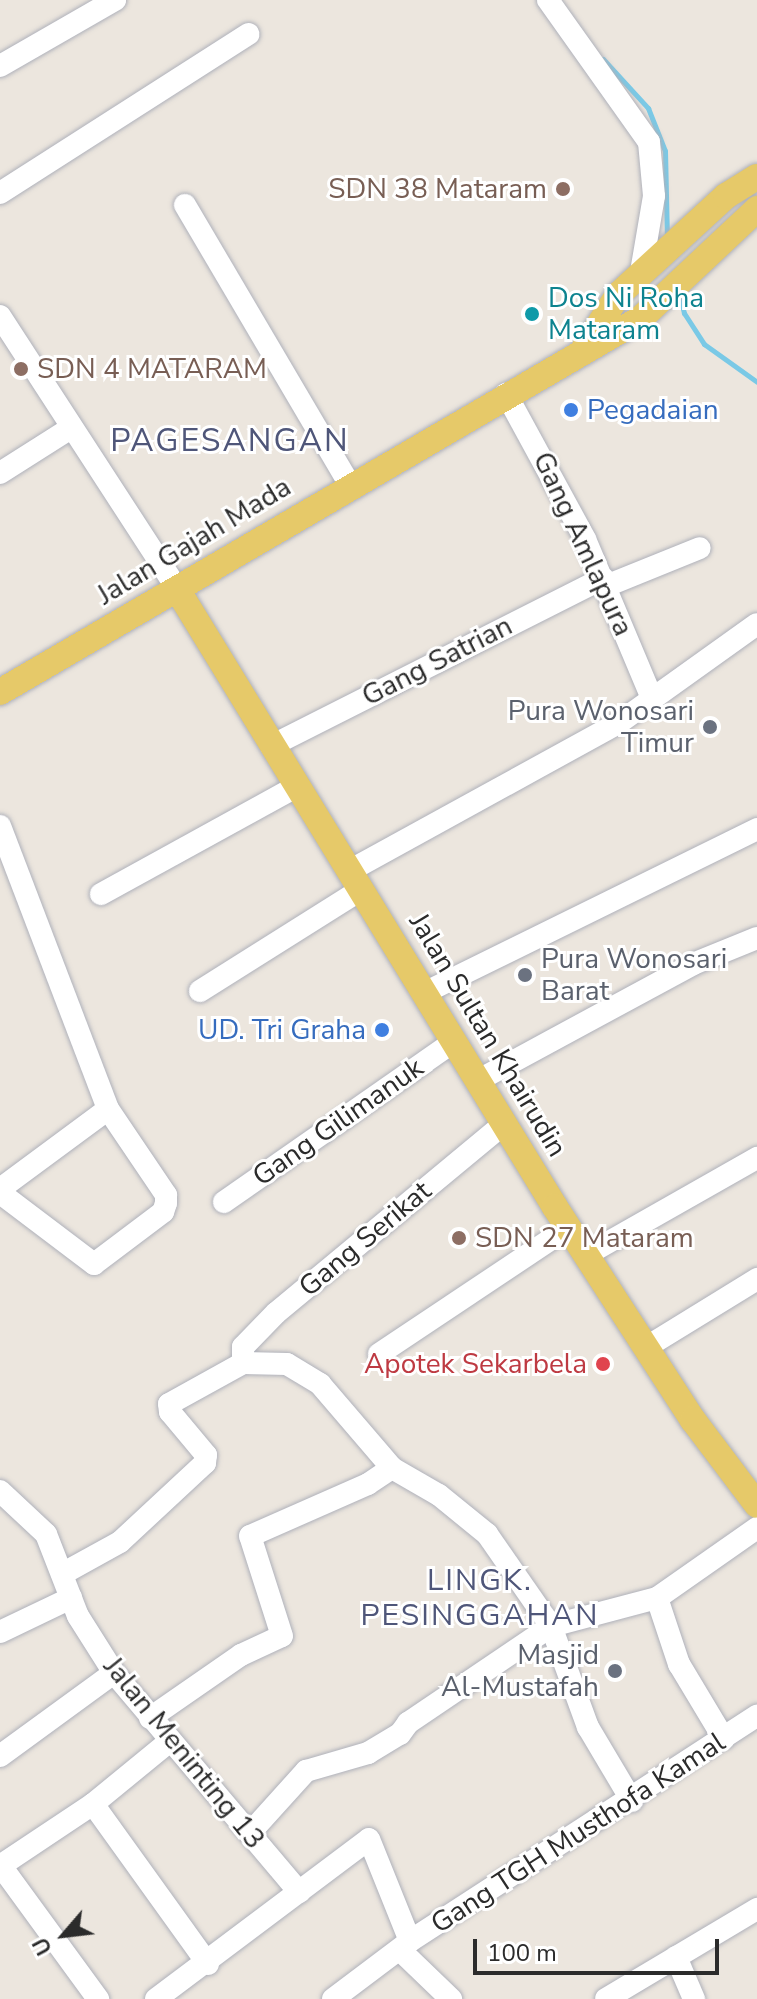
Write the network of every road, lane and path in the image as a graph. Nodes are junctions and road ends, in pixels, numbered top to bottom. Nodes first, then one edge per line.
1 (115, 0) edge
2 (548, 0) edge
3 (249, 34) dead end
4 (0, 66) edge
5 (757, 177) edge
6 (0, 193) edge
7 (185, 205) dead end
8 (757, 209) edge
9 (660, 255) junction
10 (0, 316) edge
11 (585, 347) junction
12 (506, 394) junction
13 (71, 428) junction
14 (0, 473) edge
15 (350, 485) junction
16 (700, 548) dead end
17 (604, 582) junction
18 (177, 589) junction
19 (757, 625) edge
20 (0, 692) edge
21 (652, 698) junction
22 (271, 746) junction
23 (296, 787) junction
24 (0, 826) edge
25 (757, 829) edge
26 (356, 880) junction
27 (101, 894) dead end
28 (757, 938) edge
29 (200, 991) dead end
30 (426, 992) junction
31 (453, 1042) junction
32 (477, 1081) junction
33 (108, 1109) junction
34 (504, 1124) junction
35 (757, 1158) edge
36 (0, 1191) edge
37 (224, 1202) dead end
38 (568, 1228) junction
39 (586, 1255) junction
40 (757, 1279) edge
41 (645, 1348) junction
42 (379, 1354) dead end
43 (243, 1363) junction
44 (392, 1468) junction
45 (0, 1491) edge
46 (757, 1505) edge
47 (757, 1528) edge
48 (62, 1574) junction
49 (71, 1598) junction
50 (657, 1598) junction
51 (551, 1626) junction
52 (0, 1632) edge
53 (114, 1673) junction
54 (757, 1716) edge
55 (150, 1718) junction
56 (724, 1739) junction
57 (170, 1741) junction
58 (0, 1756) edge
59 (632, 1801) junction
60 (93, 1804) junction
61 (250, 1833) junction
62 (0, 1866) edge
63 (299, 1892) junction
64 (756, 1912) edge
65 (405, 1945) junction
66 (676, 1957) junction
67 (208, 1964) junction
68 (98, 1999) edge
69 (156, 1999) edge
70 (333, 1999) edge
71 (451, 1999) edge
72 (606, 1999) edge
73 (694, 1999) edge

1 - 4 street
2 - 9 street
3 - 6 street
5 - 9 main road, Jalan Gajah Mada
7 - 15 street
8 - 11 main road, Jalan Gajah Mada
9 - 11 main road, Jalan Gajah Mada
10 - 13 street
11 - 12 main road, Jalan Gajah Mada
12 - 15 main road, Jalan Gajah Mada
12 - 17 street, Gang Amlapura
13 - 14 street
13 - 18 street
15 - 18 main road, Jalan Gajah Mada
16 - 17 street, Gang Satrian
17 - 21 street, Gang Amlapura
17 - 22 street, Gang Satrian
18 - 20 main road, Jalan Gajah Mada
18 - 22 main road, Jalan Sultan Khairudin
19 - 21 street
21 - 26 street
22 - 23 main road, Jalan Sultan Khairudin
23 - 26 main road, Jalan Sultan Khairudin
23 - 27 street
24 - 33 street
25 - 30 street
26 - 29 street
26 - 30 main road, Jalan Sultan Khairudin
28 - 32 street
30 - 31 main road, Jalan Sultan Khairudin
31 - 32 main road, Jalan Sultan Khairudin
31 - 37 street, Gang Gilimanuk
32 - 34 main road, Jalan Sultan Khairudin
33 - 36 street
33 - 36 street
34 - 38 main road, Jalan Sultan Khairudin
34 - 43 street, Gang Serikat
35 - 39 street
38 - 39 main road, Jalan Sultan Khairudin
38 - 42 street
39 - 41 main road, Jalan Sultan Khairudin
40 - 41 street
41 - 46 main road, Jalan Sultan Khairudin
43 - 44 street
43 - 48 street
44 - 51 street
44 - 55 street
45 - 48 street, Jalan Meninting 13
47 - 50 street
48 - 49 street, Jalan Meninting 13
49 - 52 street
49 - 53 street, Jalan Meninting 13
50 - 51 street
50 - 56 street
51 - 59 street
51 - 61 street
53 - 55 street, Jalan Meninting 13
53 - 58 street
54 - 56 street, Gang TGH Musthofa Kamal
55 - 57 street, Jalan Meninting 13
56 - 59 street, Gang TGH Musthofa Kamal
57 - 60 street
57 - 61 street, Jalan Meninting 13
59 - 65 street, Gang TGH Musthofa Kamal
60 - 62 street
60 - 67 street
61 - 63 street, Jalan Meninting 13
62 - 68 street
63 - 65 street
63 - 67 street
64 - 66 street
65 - 70 street, Gang TGH Musthofa Kamal
65 - 71 street
66 - 72 street
66 - 73 street
67 - 69 street

